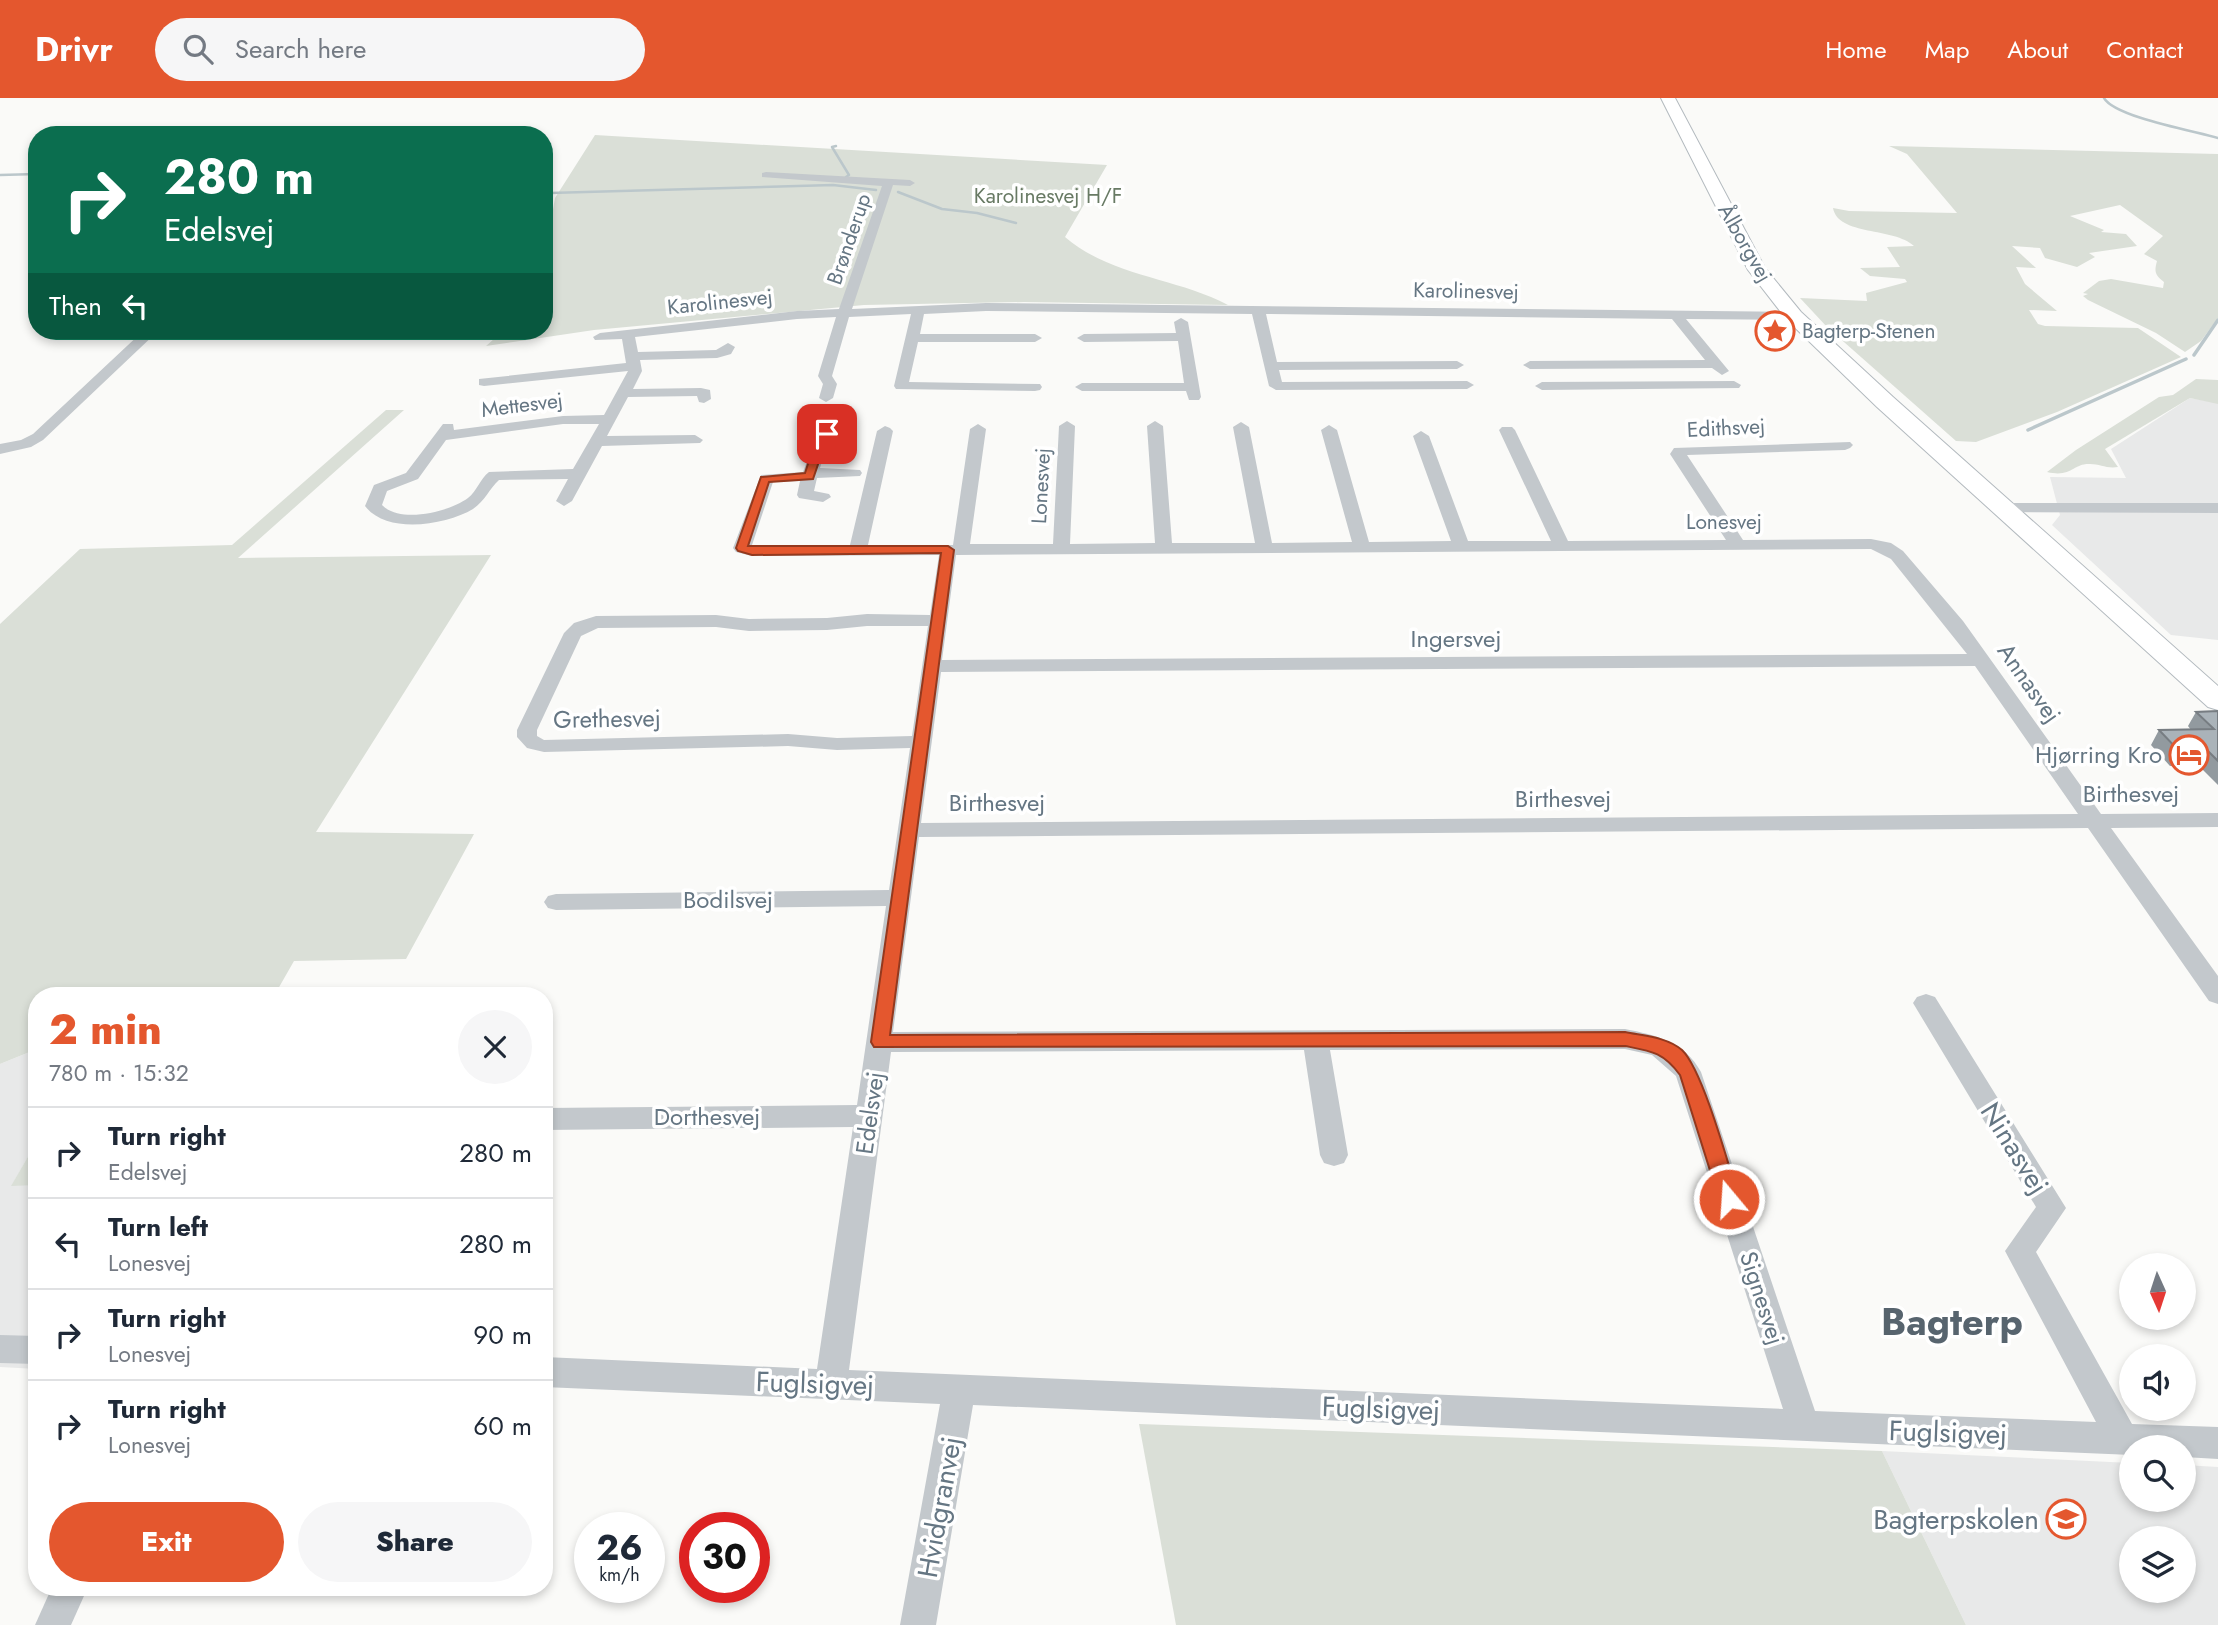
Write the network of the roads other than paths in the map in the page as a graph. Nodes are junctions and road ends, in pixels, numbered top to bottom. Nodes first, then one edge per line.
1 (1668, 98) edge
2 (766, 175) dead end
3 (883, 182) junction
4 (911, 183) dead end
5 (919, 308) junction
6 (1179, 309) junction
7 (1258, 310) junction
8 (844, 312) junction
9 (1675, 314) junction
10 (1794, 316) junction
11 (628, 334) junction
12 (600, 337) dead end
13 (1184, 337) junction
14 (912, 338) junction
15 (1035, 338) dead end
16 (1084, 338) dead end
17 (141, 340) edge
18 (728, 346) dead end
19 (634, 361) junction
20 (1716, 364) junction
21 (1457, 365) dead end
22 (1530, 365) dead end
23 (1270, 366) junction
24 (484, 382) dead end
25 (1467, 385) dead end
26 (1542, 386) dead end
27 (1035, 387) dead end
28 (1082, 387) dead end
29 (623, 393) junction
30 (826, 398) dead end
31 (704, 399) dead end
32 (609, 419) junction
33 (1067, 426) dead end
34 (1155, 426) dead end
35 (1241, 426) dead end
36 (978, 429) dead end
37 (1329, 429) dead end
38 (1507, 430) dead end
39 (885, 431) dead end
40 (445, 432) joint
41 (846, 433) dead end
42 (1421, 436) dead end
43 (695, 440) dead end
44 (597, 441) junction
45 (1846, 445) dead end
46 (0, 449) edge
47 (853, 473) dead end
48 (579, 474) junction
49 (810, 475) junction
50 (823, 497) dead end
51 (564, 500) dead end
52 (2005, 508) junction
53 (2218, 508) edge
54 (1738, 545) junction
55 (1461, 546) junction
56 (1562, 546) junction
57 (1362, 547) junction
58 (1885, 547) joint
59 (1164, 548) junction
60 (1265, 548) junction
61 (1061, 549) junction
62 (858, 550) junction
63 (954, 550) junction
64 (939, 621) junction
65 (1981, 660) junction
66 (932, 666) junction
67 (2218, 701) edge
68 (922, 742) junction
69 (2218, 820) edge
70 (2093, 821) junction
71 (909, 830) junction
72 (900, 898) junction
73 (556, 902) dead end
74 (2218, 995) edge
75 (1926, 1003) dead end
76 (1317, 1041) junction
77 (880, 1042) junction
78 (870, 1116) junction
79 (553, 1119) edge
80 (1334, 1155) dead end
81 (0, 1349) edge
82 (28, 1350) edge
83 (553, 1372) edge
84 (831, 1384) junction
85 (959, 1390) junction
86 (1804, 1425) junction
87 (2121, 1435) edge
88 (2119, 1438) edge
89 (2196, 1442) edge
90 (2218, 1443) edge
91 (66, 1596) edge
92 (52, 1625) edge
93 (918, 1625) edge

1 - 10 main road, Ålborgvej
2 - 3 street, Brønderup
3 - 4 street, Brønderup
3 - 8 street, Brønderup
5 - 6 street, Karolinesvej
5 - 8 street, Karolinesvej
5 - 14 street
6 - 7 street, Karolinesvej
6 - 13 street
7 - 9 street, Karolinesvej
7 - 23 street
8 - 11 street, Karolinesvej
8 - 30 street
9 - 10 street, Karolinesvej
9 - 20 street
10 - 52 main road, Ålborgvej
11 - 12 street, Karolinesvej
11 - 19 street
13 - 16 street
13 - 28 street
14 - 15 street
14 - 27 street
17 - 46 street
18 - 19 street, Mettesvej
19 - 24 street, Mettesvej
19 - 29 street
20 - 22 street
20 - 26 street
21 - 23 street
23 - 25 street
29 - 31 street
29 - 32 street
32 - 40 street, Mettesvej
32 - 44 street
33 - 61 street, Lonesvej
34 - 59 street
35 - 60 street
36 - 63 street
37 - 57 street
38 - 56 street
39 - 62 street
40 - 48 street, Mettesvej
41 - 49 street
42 - 55 street
43 - 44 street
44 - 48 street
45 - 54 street, Edithsvej
47 - 49 street, Lonesvej
48 - 51 street
49 - 50 street
49 - 62 street, Lonesvej
52 - 53 street
52 - 67 main road, Ålborgvej
54 - 56 street, Lonesvej
54 - 58 street, Lonesvej
55 - 56 street, Lonesvej
55 - 57 street, Lonesvej
57 - 60 street, Lonesvej
58 - 65 street, Annasvej
59 - 60 street, Lonesvej
59 - 61 street, Lonesvej
61 - 63 street, Lonesvej
62 - 63 street, Lonesvej
63 - 64 street, Edelsvej
64 - 66 street, Edelsvej
64 - 68 street, Grethesvej
65 - 66 street, Ingersvej
65 - 70 street, Annasvej
66 - 68 street, Edelsvej
68 - 71 street, Edelsvej
69 - 70 street, Birthesvej
70 - 71 street, Birthesvej
70 - 74 street, Annasvej
71 - 72 street, Edelsvej
72 - 73 street, Bodilsvej
72 - 77 street, Edelsvej
75 - 87 street, Ninasvej
76 - 77 street, Signesvej
76 - 80 street
76 - 86 street, Signesvej
77 - 78 street, Edelsvej
78 - 79 street, Dorthesvej
78 - 84 street, Edelsvej
81 - 82 street
83 - 84 street, Fuglsigvej
84 - 85 street, Fuglsigvej
85 - 86 street, Fuglsigvej
85 - 93 street, Hvidgranvej
86 - 88 street, Fuglsigvej
89 - 90 street, Fuglsigvej
91 - 92 street

